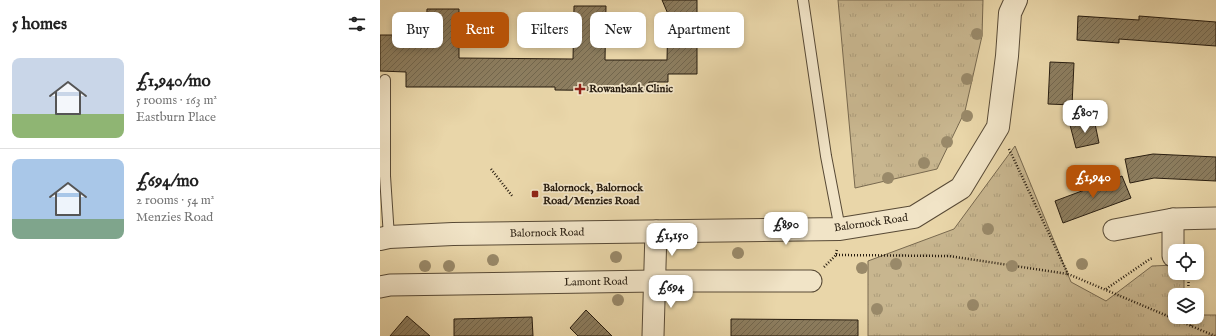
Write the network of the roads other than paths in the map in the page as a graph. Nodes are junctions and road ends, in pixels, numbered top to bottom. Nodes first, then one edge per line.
1 (804, 0) edge
2 (1016, 0) edge
3 (385, 80) dead end
4 (382, 177) edge
5 (1216, 218) edge
6 (1173, 219) junction
7 (840, 229) junction
8 (1114, 230) dead end
9 (656, 231) junction
10 (384, 238) edge
11 (1173, 244) edge
12 (655, 281) junction
13 (811, 281) road end
14 (380, 287) edge
15 (653, 336) edge

1 - 7 lane
2 - 7 street, Balornock Road
3 - 4 lane
4 - 10 lane
5 - 6 street
6 - 8 street
6 - 11 street
7 - 9 street, Balornock Road
9 - 10 street, Balornock Road
9 - 12 street
12 - 13 street, Lamont Road
12 - 14 street, Lamont Road
12 - 15 street

